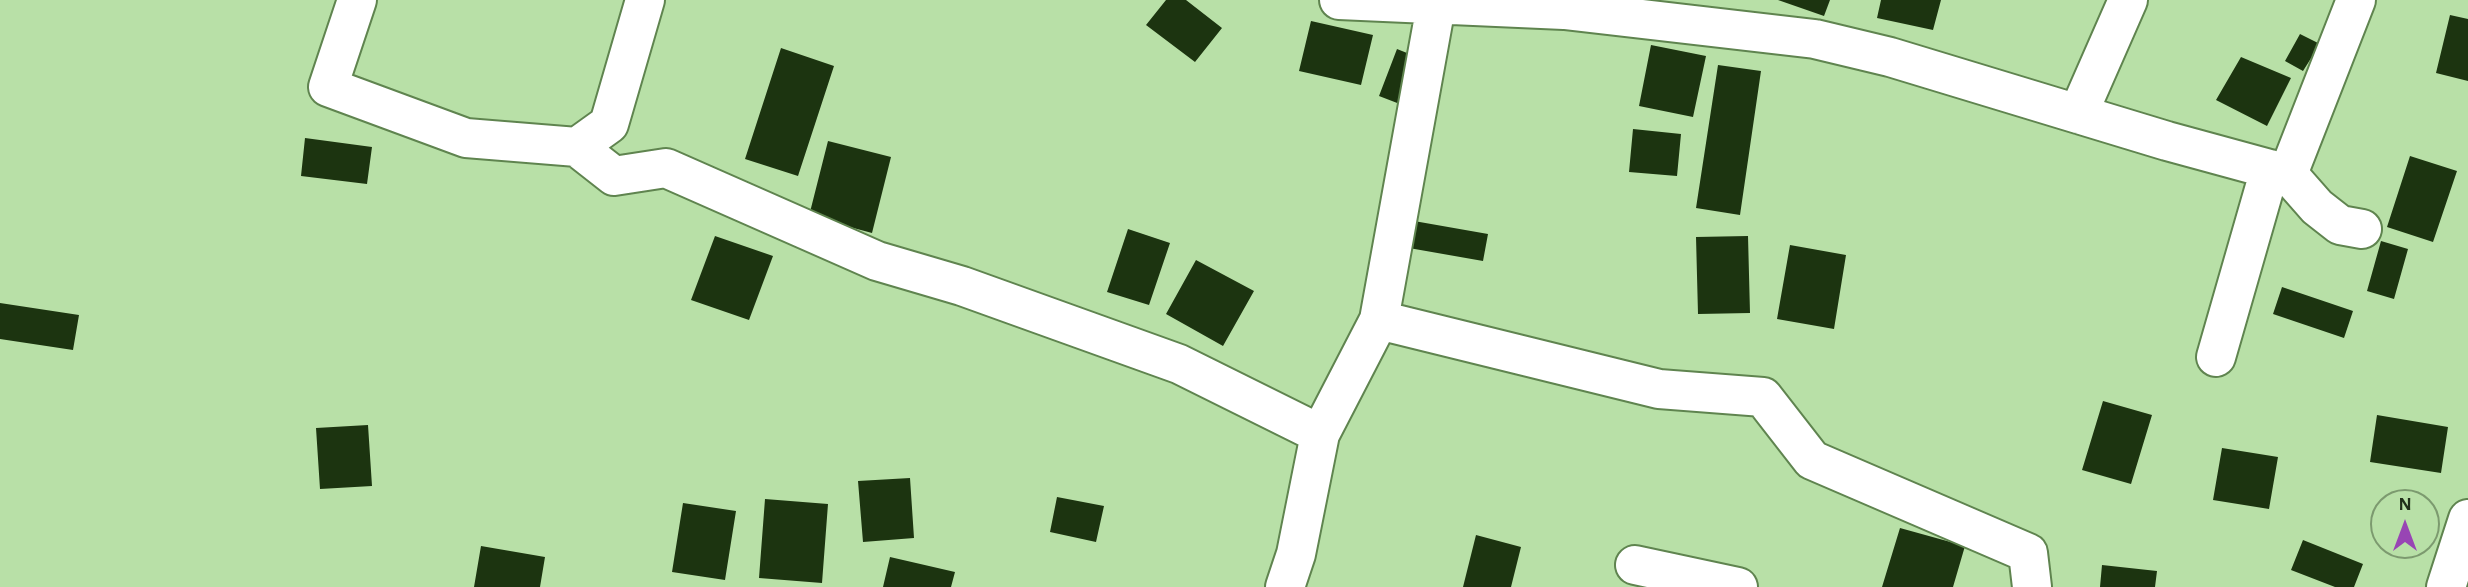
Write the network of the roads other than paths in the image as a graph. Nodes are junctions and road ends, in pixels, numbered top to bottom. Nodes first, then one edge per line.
1 (358, 0) edge
2 (645, 0) edge
3 (1339, 0) edge
4 (2128, 0) edge
5 (2356, 0) edge
6 (1437, 3) edge
7 (2078, 114) junction
8 (609, 124) junction
9 (577, 147) junction
10 (666, 168) junction
11 (2279, 172) junction
12 (2362, 229) dead end
13 (1379, 320) junction
14 (2216, 357) dead end
15 (1320, 435) junction
16 (2468, 519) edge
17 (1635, 565) dead end
18 (1285, 587) edge
19 (1738, 587) edge
20 (2032, 587) edge
21 (2446, 587) edge

1 - 9 street
2 - 8 street
3 - 6 street
4 - 7 street
5 - 11 street
6 - 7 street
6 - 13 street
7 - 11 street
8 - 9 street
8 - 10 street
9 - 10 street
10 - 15 street
11 - 12 street
11 - 14 street
13 - 15 street
13 - 20 street
15 - 18 street
16 - 21 street
17 - 19 street

